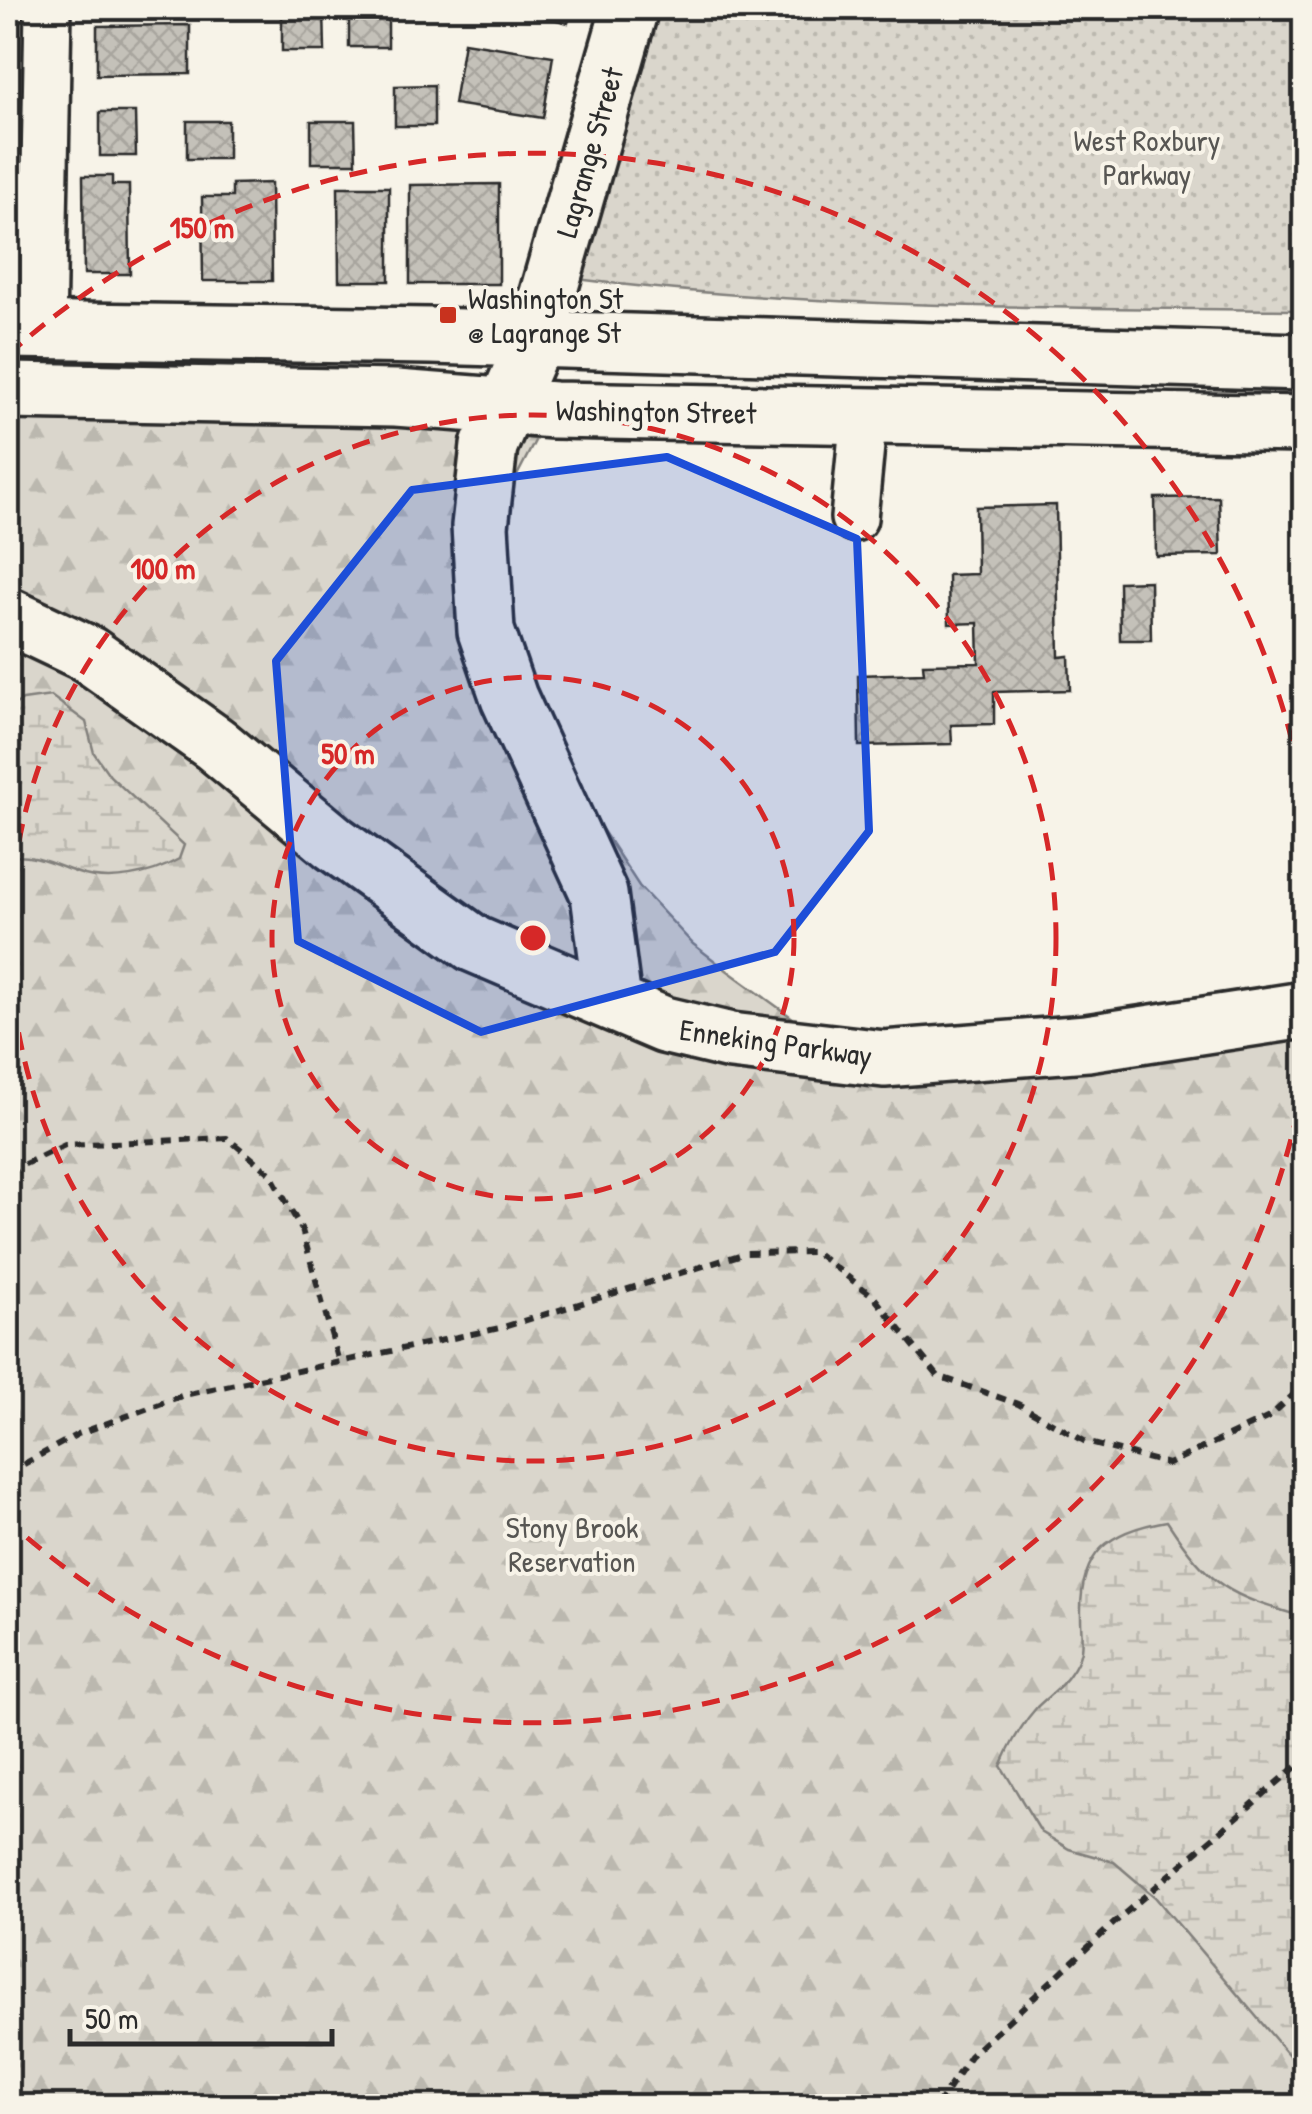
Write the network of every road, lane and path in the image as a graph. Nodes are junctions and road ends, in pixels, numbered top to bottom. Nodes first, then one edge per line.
1 (48, 8) edge
2 (630, 8) edge
3 (24, 330) edge
4 (534, 340) junction
5 (1304, 362) edge
6 (8, 392) edge
7 (503, 408) junction
8 (864, 414) junction
9 (1304, 424) edge
10 (854, 518) dead end
11 (8, 616) edge
12 (612, 1002) junction
13 (1304, 1010) edge
14 (8, 1172) edge
15 (338, 1362) junction
16 (1304, 1385) edge
17 (8, 1473) edge
18 (1304, 1760) edge
19 (937, 2106) edge

1 - 3 street
2 - 4 main road, Lagrange Street
3 - 4 main road
4 - 5 main road
4 - 7 main road, Lagrange Street
6 - 7 main road, Washington Street
7 - 8 main road, Washington Street
7 - 12 main road, Lagrange Street
8 - 9 main road, Washington Street
8 - 10 street
11 - 12 main road, Enneking Parkway
12 - 13 main road, Enneking Parkway
14 - 15 path
15 - 16 path
15 - 17 path
18 - 19 path

